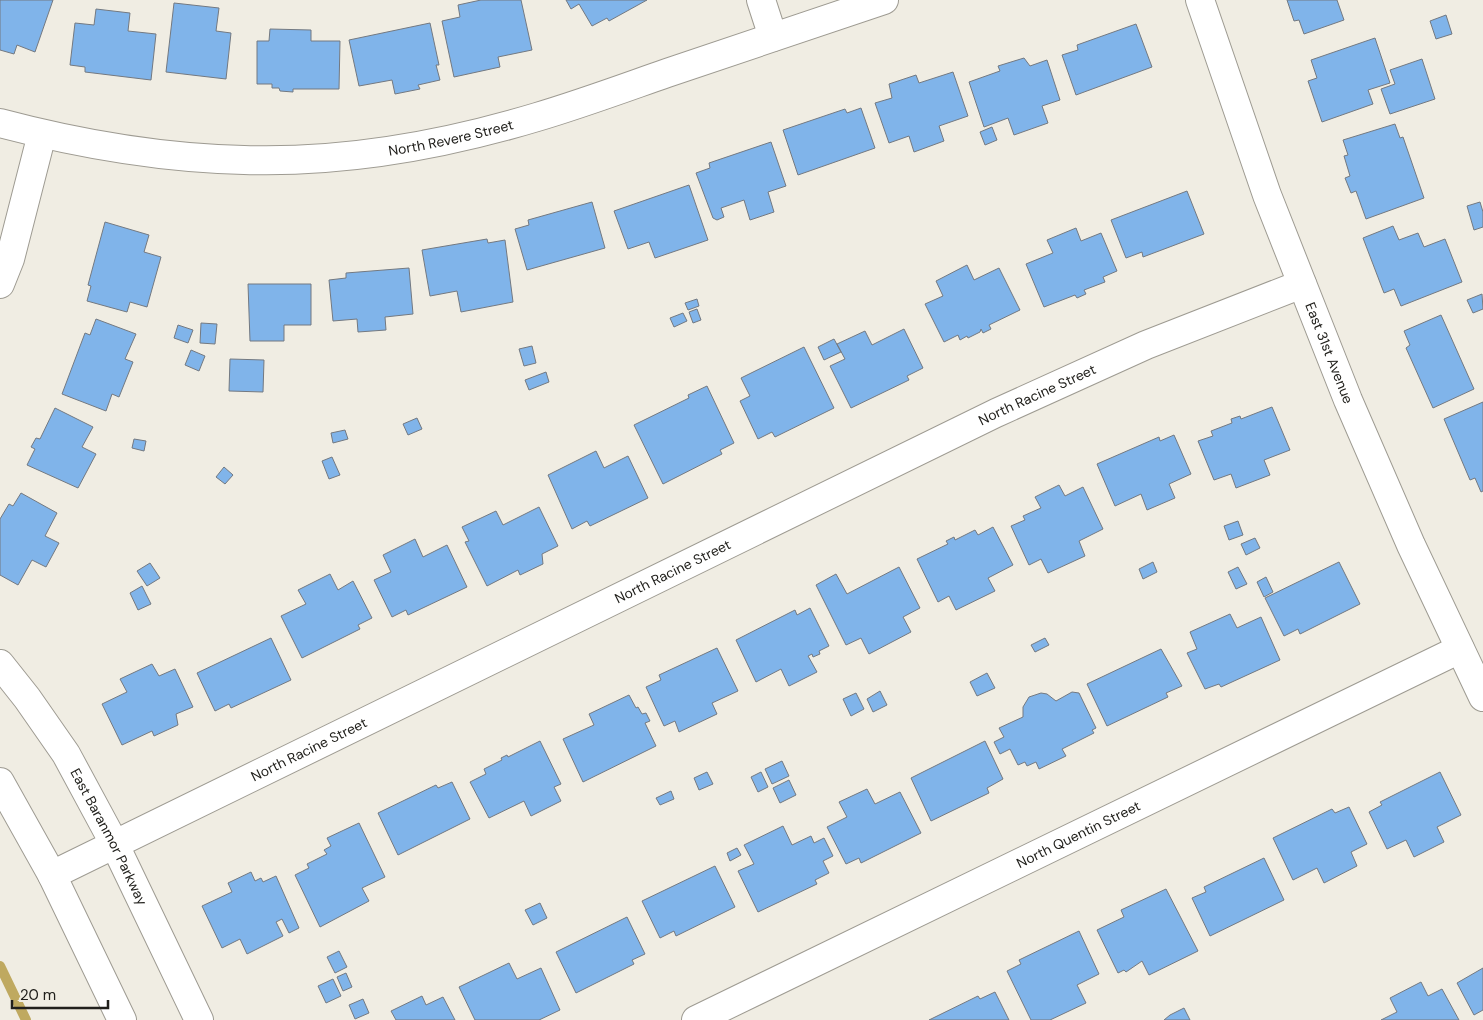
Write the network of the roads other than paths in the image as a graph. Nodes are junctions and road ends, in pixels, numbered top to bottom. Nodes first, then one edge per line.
1 (761, 0) edge
2 (884, 0) edge
3 (1200, 0) edge
4 (773, 37) junction
5 (0, 124) edge
6 (42, 134) junction
7 (0, 284) edge
8 (1302, 284) junction
9 (1460, 649) junction
10 (0, 664) edge
11 (1483, 697) edge
12 (0, 782) edge
13 (114, 843) junction
14 (52, 875) junction
15 (122, 1020) edge
16 (199, 1020) edge
17 (696, 1020) edge

1 - 4 street
2 - 4 street, North Revere Street
3 - 8 street, East 31st Avenue
4 - 6 street, North Revere Street
5 - 6 street, North Revere Street
6 - 7 street
8 - 9 street, East 31st Avenue
8 - 13 street, North Racine Street
9 - 11 street, East 31st Avenue
9 - 17 street, North Quentin Street
10 - 13 street, East Baranmor Parkway
12 - 14 street
13 - 14 street, North Racine Street
13 - 16 street, East Baranmor Parkway
14 - 15 street

